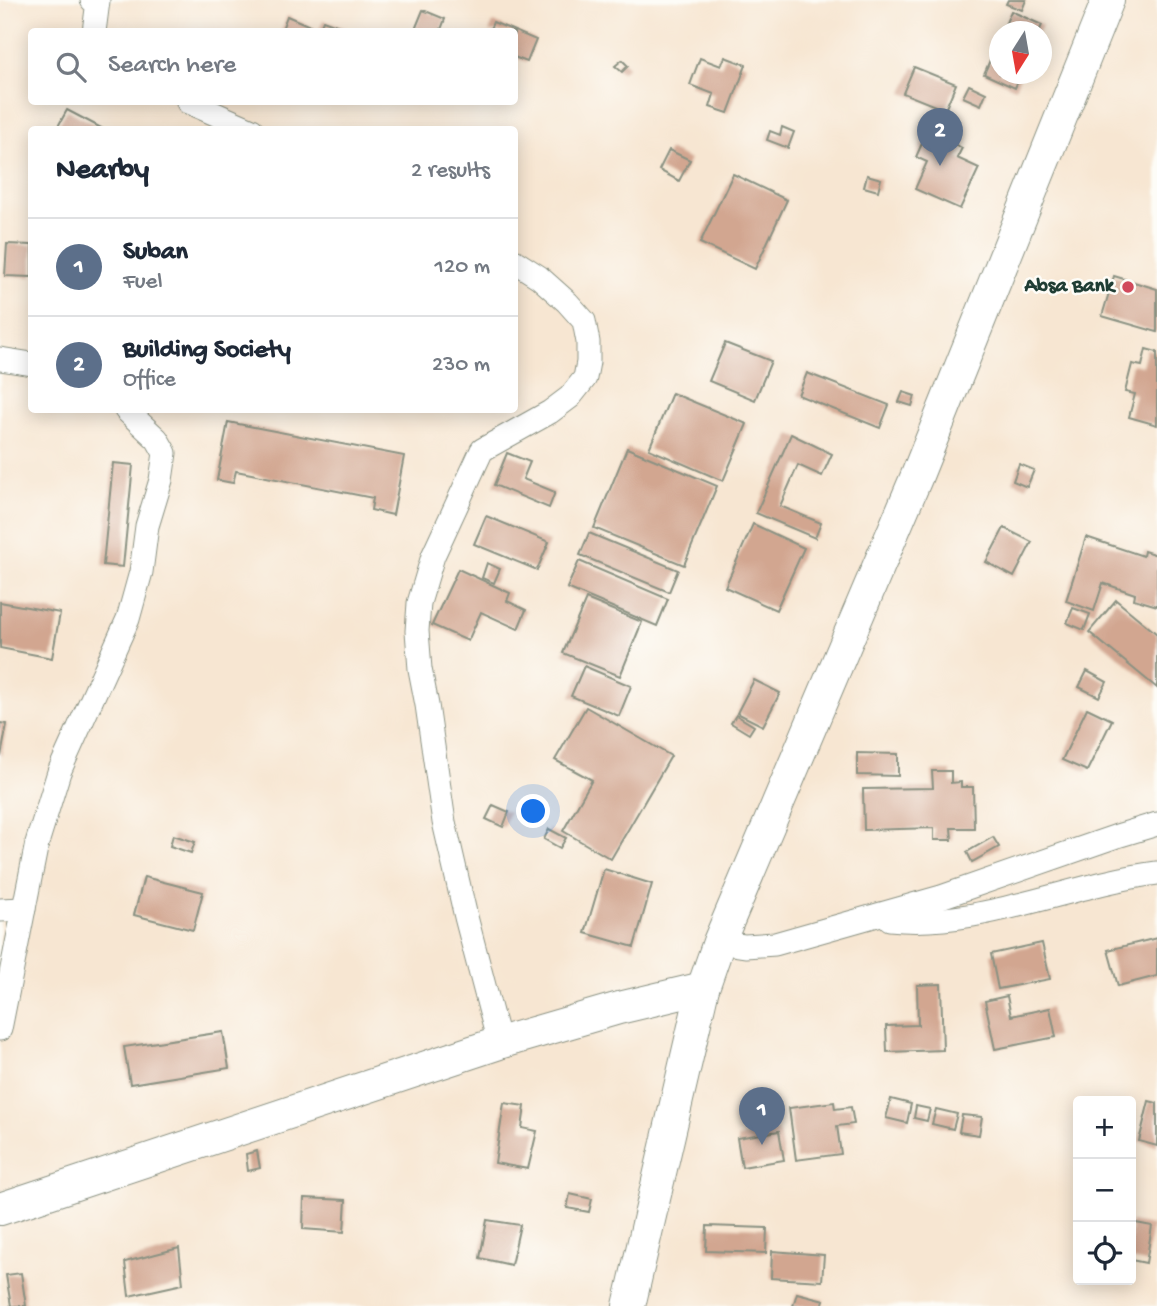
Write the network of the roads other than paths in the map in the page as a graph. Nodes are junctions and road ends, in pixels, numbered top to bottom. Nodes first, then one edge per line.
1 (96, 0) edge
2 (1108, 0) edge
3 (94, 28) edge
4 (195, 105) edge
5 (243, 126) edge
6 (518, 264) edge
7 (0, 359) edge
8 (28, 363) edge
9 (129, 413) edge
10 (1157, 824) edge
11 (1157, 873) edge
12 (24, 908) junction
13 (0, 909) edge
14 (873, 917) junction
15 (719, 942) junction
16 (703, 988) junction
17 (0, 1029) edge
18 (499, 1043) junction
19 (0, 1209) edge
20 (629, 1306) edge

1 - 3 street
2 - 15 main road
4 - 5 street
6 - 18 street
7 - 8 street
9 - 12 street
10 - 14 street
11 - 14 street
12 - 13 street
12 - 17 street
14 - 15 street
15 - 16 main road
16 - 18 main road
16 - 20 main road
18 - 19 main road

